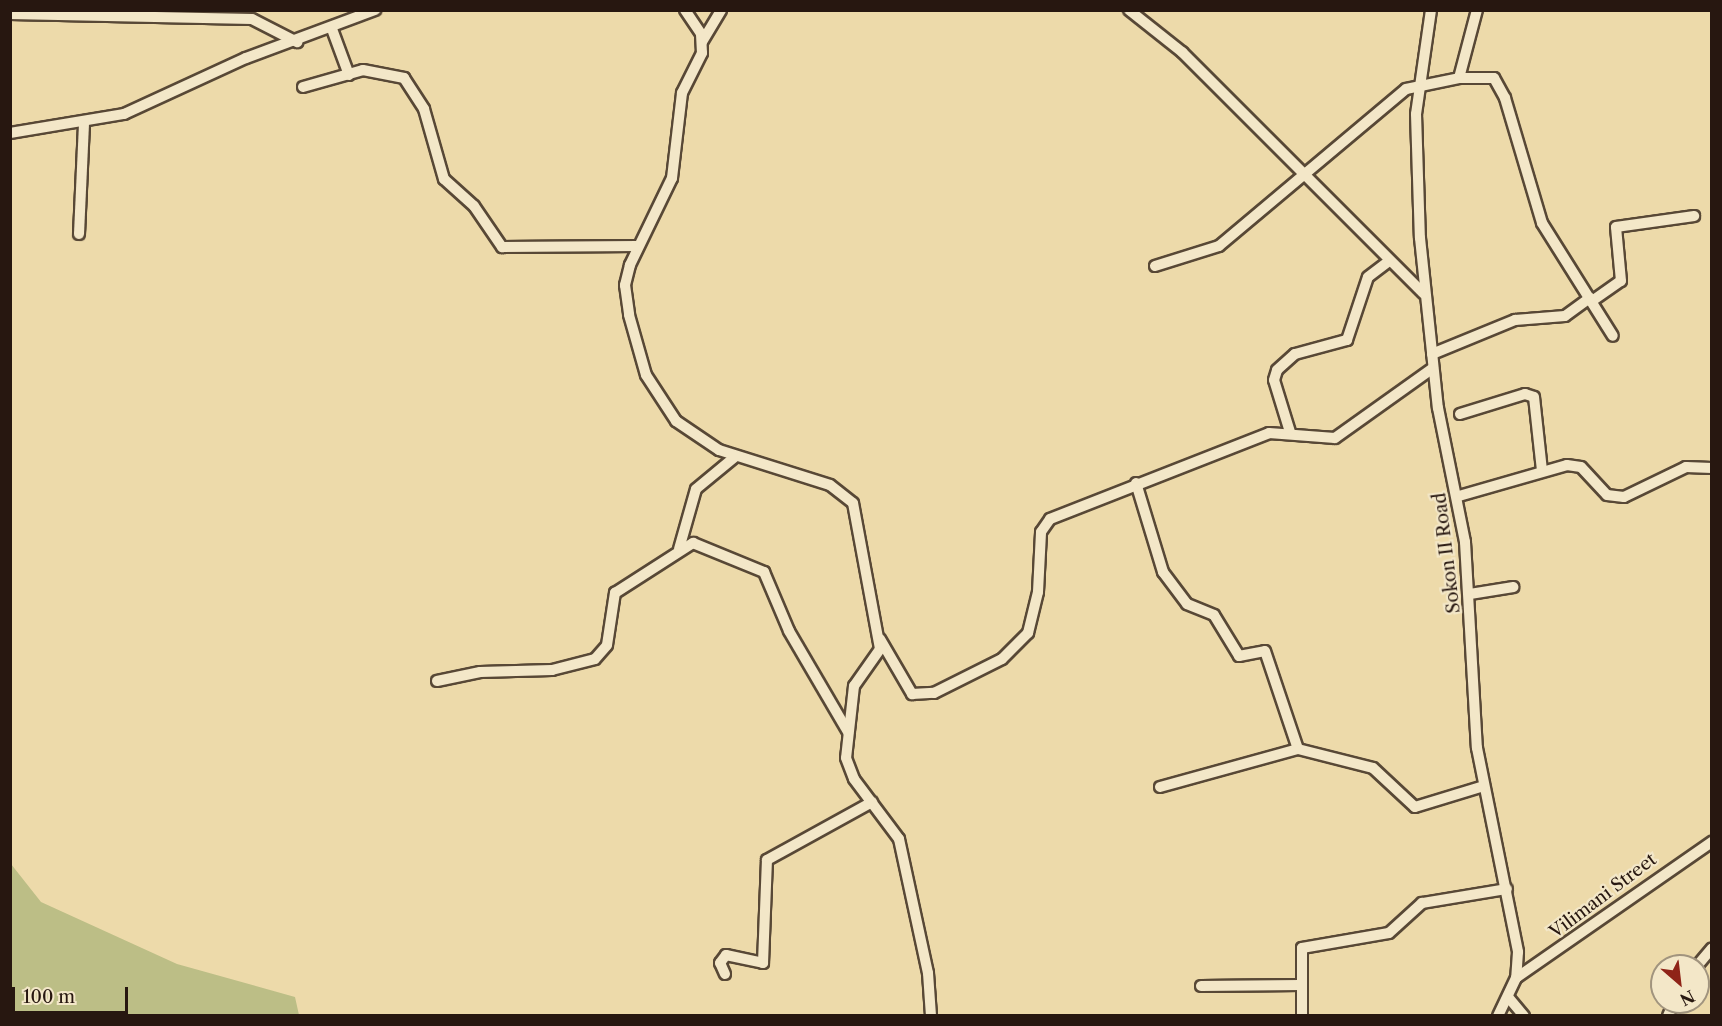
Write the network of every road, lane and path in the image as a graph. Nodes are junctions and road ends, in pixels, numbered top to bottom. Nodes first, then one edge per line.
1 (375, 10) edge
2 (685, 10) edge
3 (721, 10) edge
4 (1129, 10) edge
5 (1431, 10) edge
6 (1477, 10) edge
7 (10, 14) edge
8 (332, 29) junction
9 (297, 42) junction
10 (702, 42) junction
11 (349, 75) junction
12 (1459, 78) junction
13 (1420, 84) junction
14 (303, 87) dead end
15 (84, 122) junction
16 (10, 133) edge
17 (1300, 172) junction
18 (1694, 216) dead end
19 (79, 234) dead end
20 (637, 246) junction
21 (1389, 261) junction
22 (1155, 266) dead end
23 (1424, 294) junction
24 (1591, 300) junction
25 (1613, 336) dead end
26 (1432, 354) junction
27 (1433, 368) junction
28 (1460, 414) dead end
29 (1290, 432) junction
30 (736, 456) junction
31 (1712, 468) edge
32 (1542, 471) junction
33 (1136, 483) junction
34 (1459, 496) junction
35 (679, 549) junction
36 (1513, 587) dead end
37 (1470, 594) junction
38 (879, 638) junction
39 (437, 681) dead end
40 (848, 733) junction
41 (1298, 749) junction
42 (1484, 786) junction
43 (1160, 787) dead end
44 (872, 802) junction
45 (1712, 842) edge
46 (1507, 889) junction
47 (725, 974) dead end
48 (1516, 978) junction
49 (1300, 985) junction
50 (1201, 986) dead end
51 (1508, 997) junction
52 (931, 1016) edge
53 (1302, 1016) edge
54 (1498, 1016) edge
55 (1524, 1016) edge

1 - 8 street
2 - 10 street
3 - 10 street
4 - 17 street
5 - 13 street, Sokon II Road
6 - 12 street
7 - 9 street
8 - 9 street
8 - 11 street
9 - 15 street
10 - 20 street
11 - 14 street
11 - 20 street
12 - 13 street
12 - 24 street
13 - 17 street
13 - 23 street, Sokon II Road
15 - 16 street
15 - 19 street
17 - 21 street
17 - 22 street
18 - 24 street
20 - 30 street
21 - 23 street
21 - 29 street
23 - 26 street, Sokon II Road
24 - 25 street
24 - 26 street
26 - 27 street, Sokon II Road
27 - 29 street
27 - 34 street, Sokon II Road
28 - 32 street
29 - 33 street
30 - 35 street
30 - 38 street
31 - 32 street
32 - 34 street
33 - 38 street
33 - 41 street
34 - 37 street, Sokon II Road
35 - 39 street
35 - 40 street
36 - 37 street
37 - 42 street, Sokon II Road
38 - 40 street
40 - 44 street
41 - 42 street
41 - 43 street
42 - 46 street, Sokon II Road
44 - 47 street
44 - 52 street
45 - 48 street, Vilimani Street
46 - 48 street, Sokon II Road
46 - 49 street
48 - 51 street, Sokon II Road
49 - 50 street
49 - 53 street
51 - 54 street, Sokon II Road
51 - 55 street

